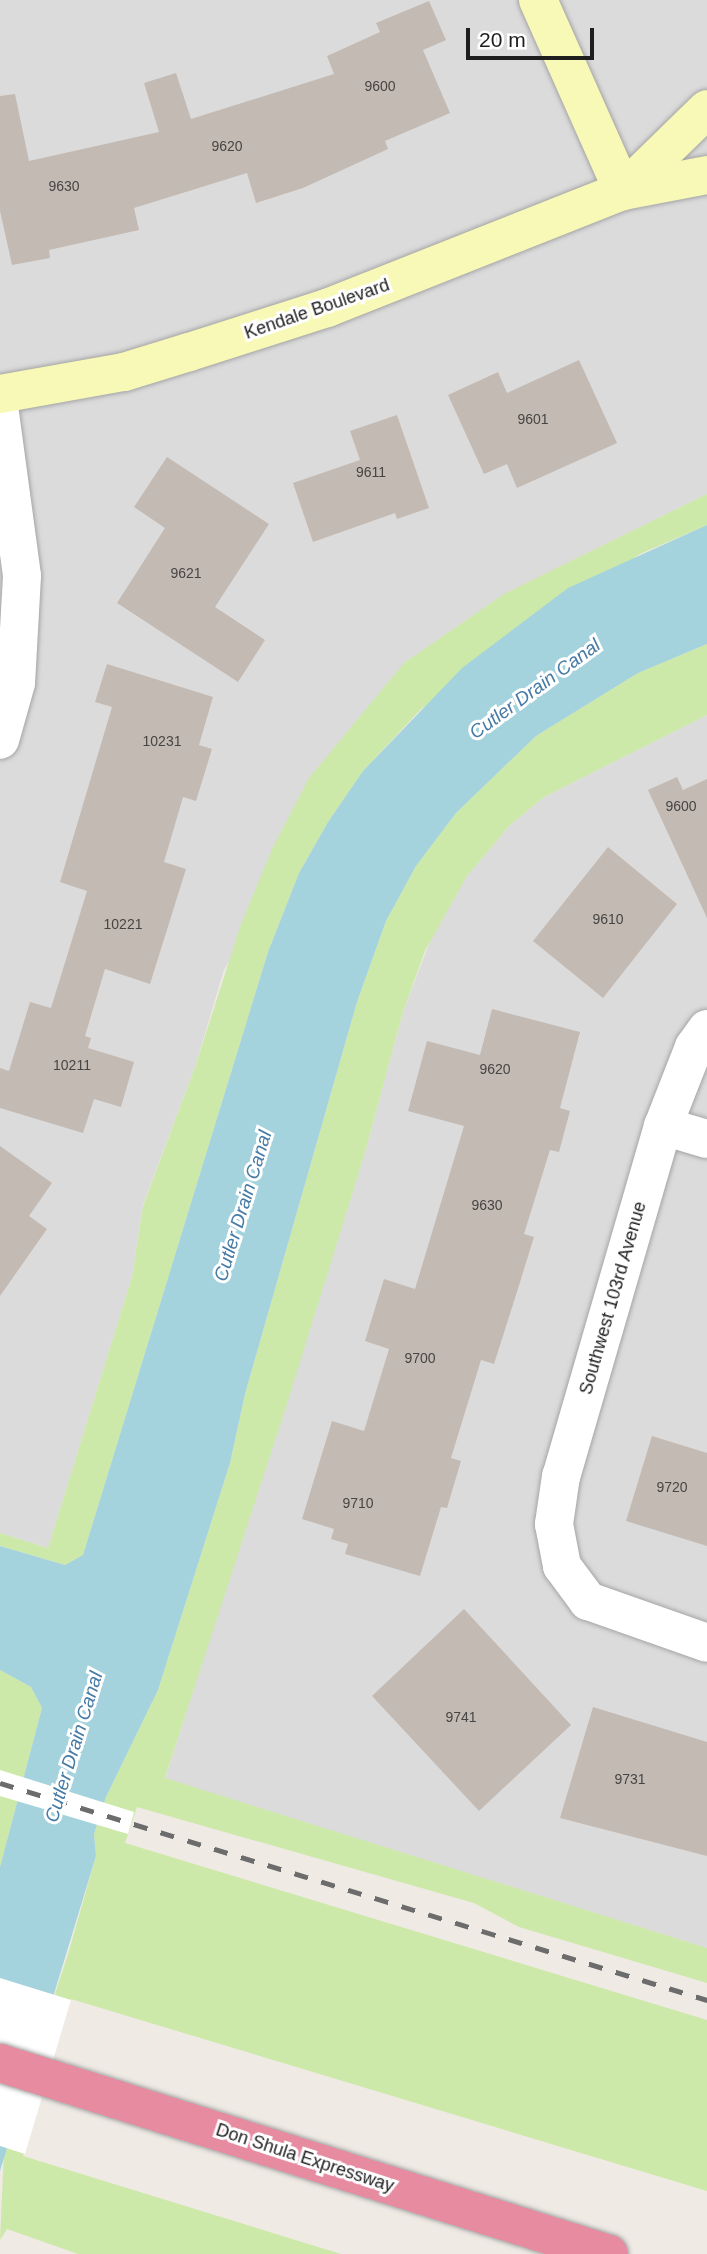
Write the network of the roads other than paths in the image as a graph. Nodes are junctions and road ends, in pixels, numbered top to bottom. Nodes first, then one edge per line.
1 (538, 0) edge
2 (707, 109) edge
3 (707, 175) edge
4 (623, 191) junction
5 (0, 394) edge
6 (0, 413) edge
7 (0, 740) edge
8 (707, 1029) edge
9 (663, 1126) junction
10 (707, 1139) edge
11 (707, 1643) edge
12 (0, 2063) edge
13 (609, 2254) edge

1 - 4 street
2 - 4 street, Kendale Boulevard
3 - 4 street, Kendale Boulevard
4 - 5 street, Kendale Boulevard
6 - 7 street
8 - 9 street, Southwest 103rd Avenue
9 - 10 street
9 - 11 street, Southwest 103rd Avenue
12 - 13 highway, Don Shula Expressway

